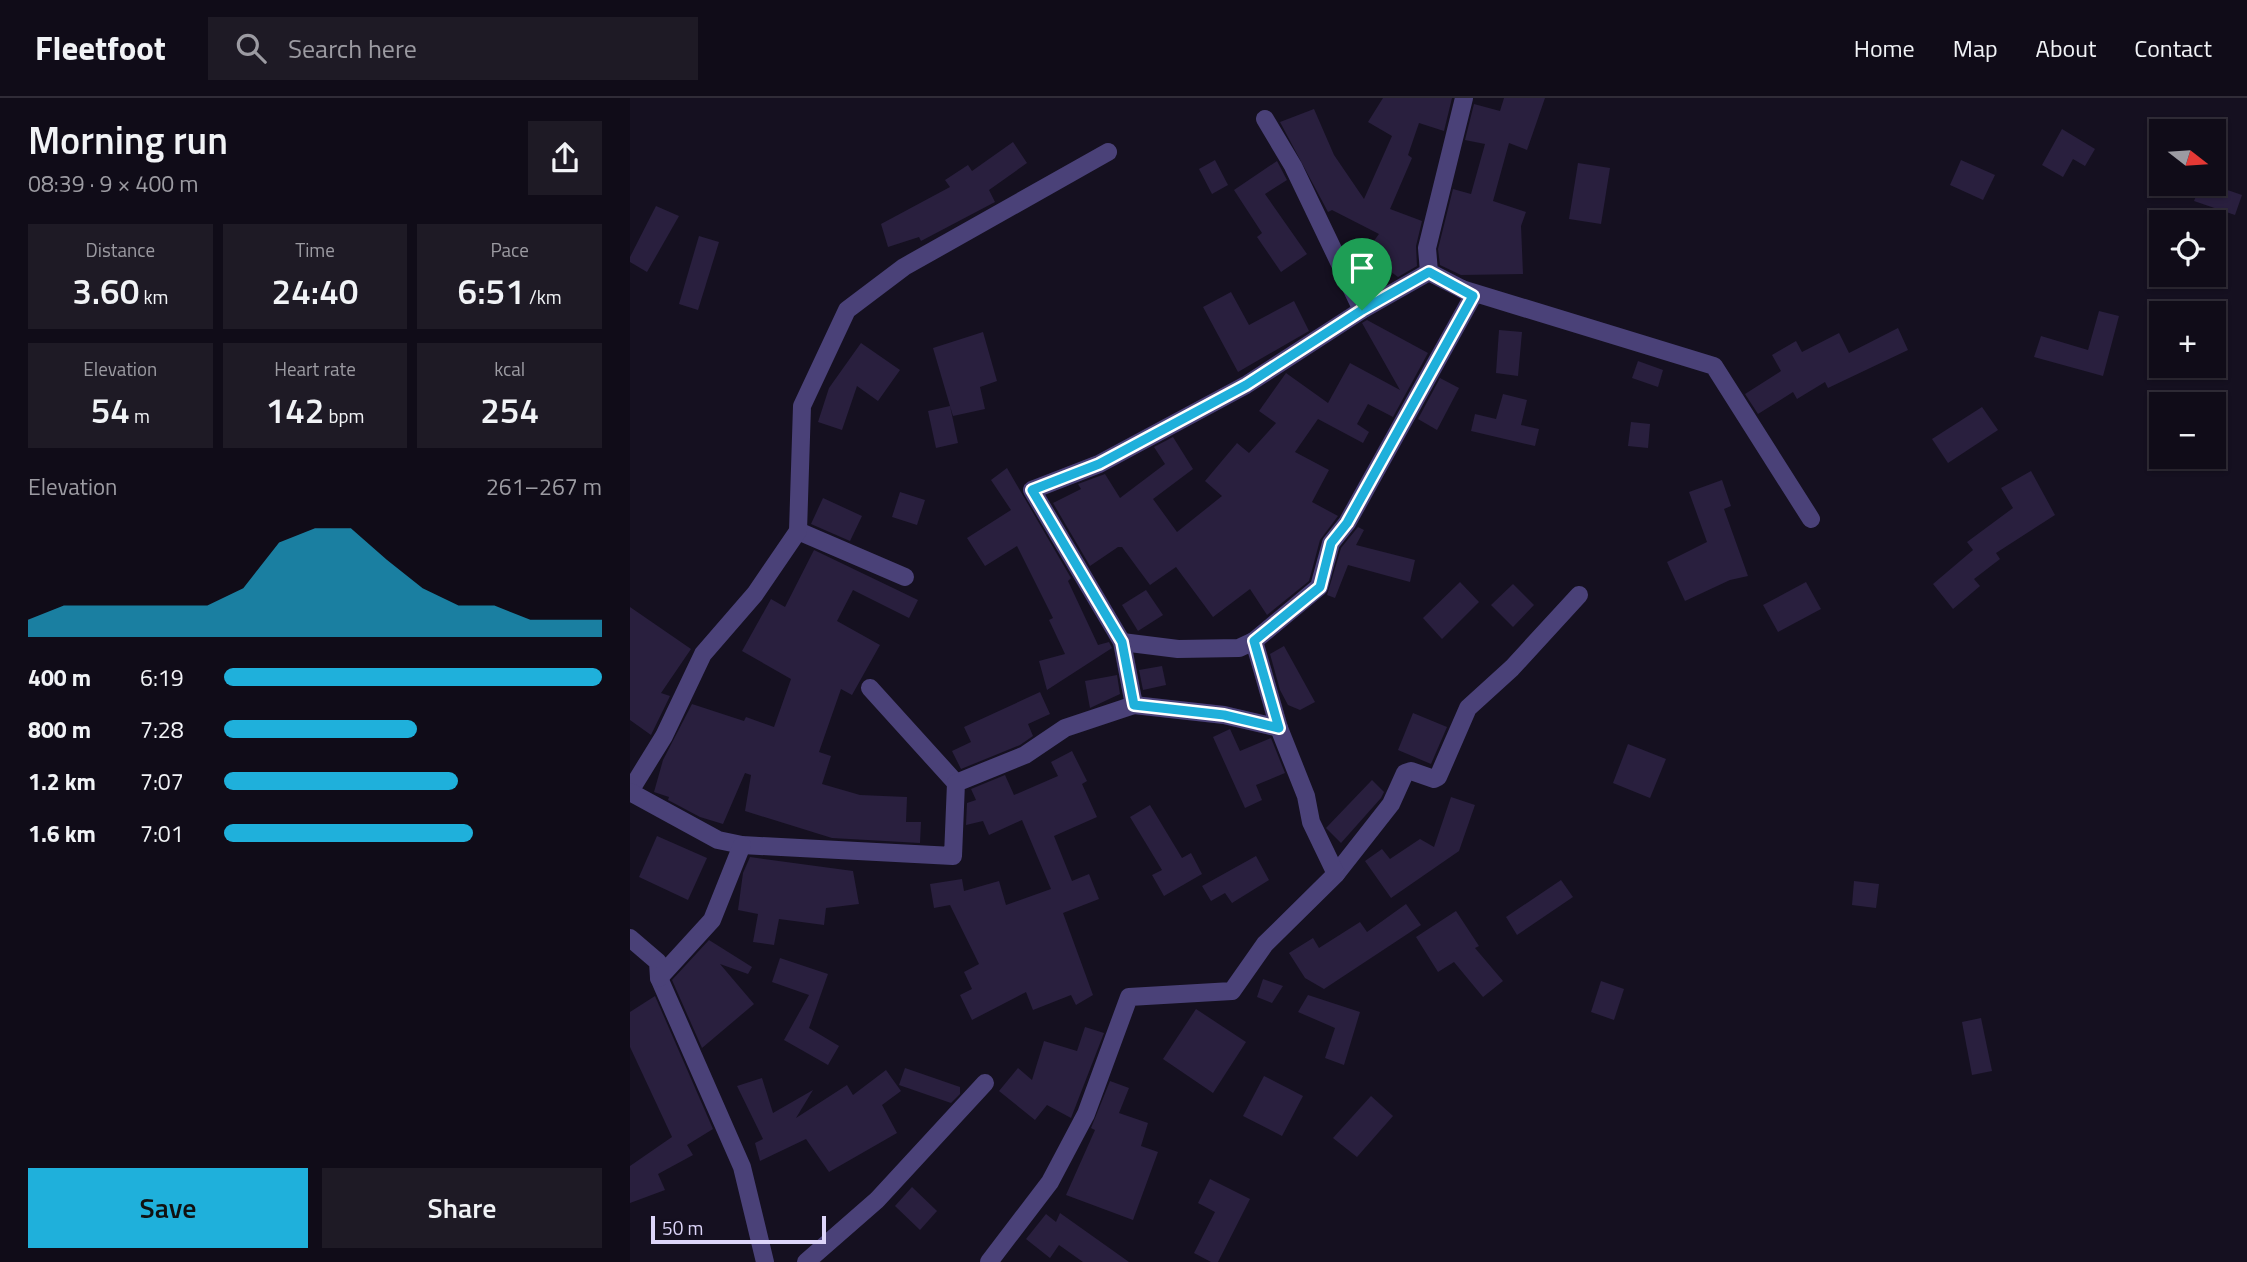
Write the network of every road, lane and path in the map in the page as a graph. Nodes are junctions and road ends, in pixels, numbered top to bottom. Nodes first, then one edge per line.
1 (1464, 98) edge
2 (1265, 119) dead end
3 (1108, 152) dead end
4 (1429, 272) junction
5 (1462, 289) junction
6 (1362, 310) junction
7 (1811, 519) dead end
8 (799, 531) junction
9 (905, 577) dead end
10 (1580, 595) dead end
11 (1254, 641) junction
12 (1122, 642) junction
13 (870, 688) dead end
14 (1134, 705) junction
15 (1279, 728) junction
16 (956, 783) junction
17 (630, 791) edge
18 (742, 845) junction
19 (1336, 874) junction
20 (630, 938) edge
21 (659, 978) junction
22 (985, 1083) dead end
23 (765, 1262) edge
24 (806, 1262) edge
25 (989, 1262) edge

1 - 4 street
2 - 6 street
3 - 8 street
4 - 5 street
4 - 6 street
5 - 7 street
5 - 11 street
6 - 12 street
8 - 9 street
8 - 17 street
10 - 19 street
11 - 12 street
11 - 15 street
12 - 14 street
13 - 16 street
14 - 15 street
14 - 16 street
15 - 19 street
16 - 18 street
17 - 18 street
18 - 21 street
19 - 25 street
20 - 21 street
21 - 23 street
22 - 24 street

